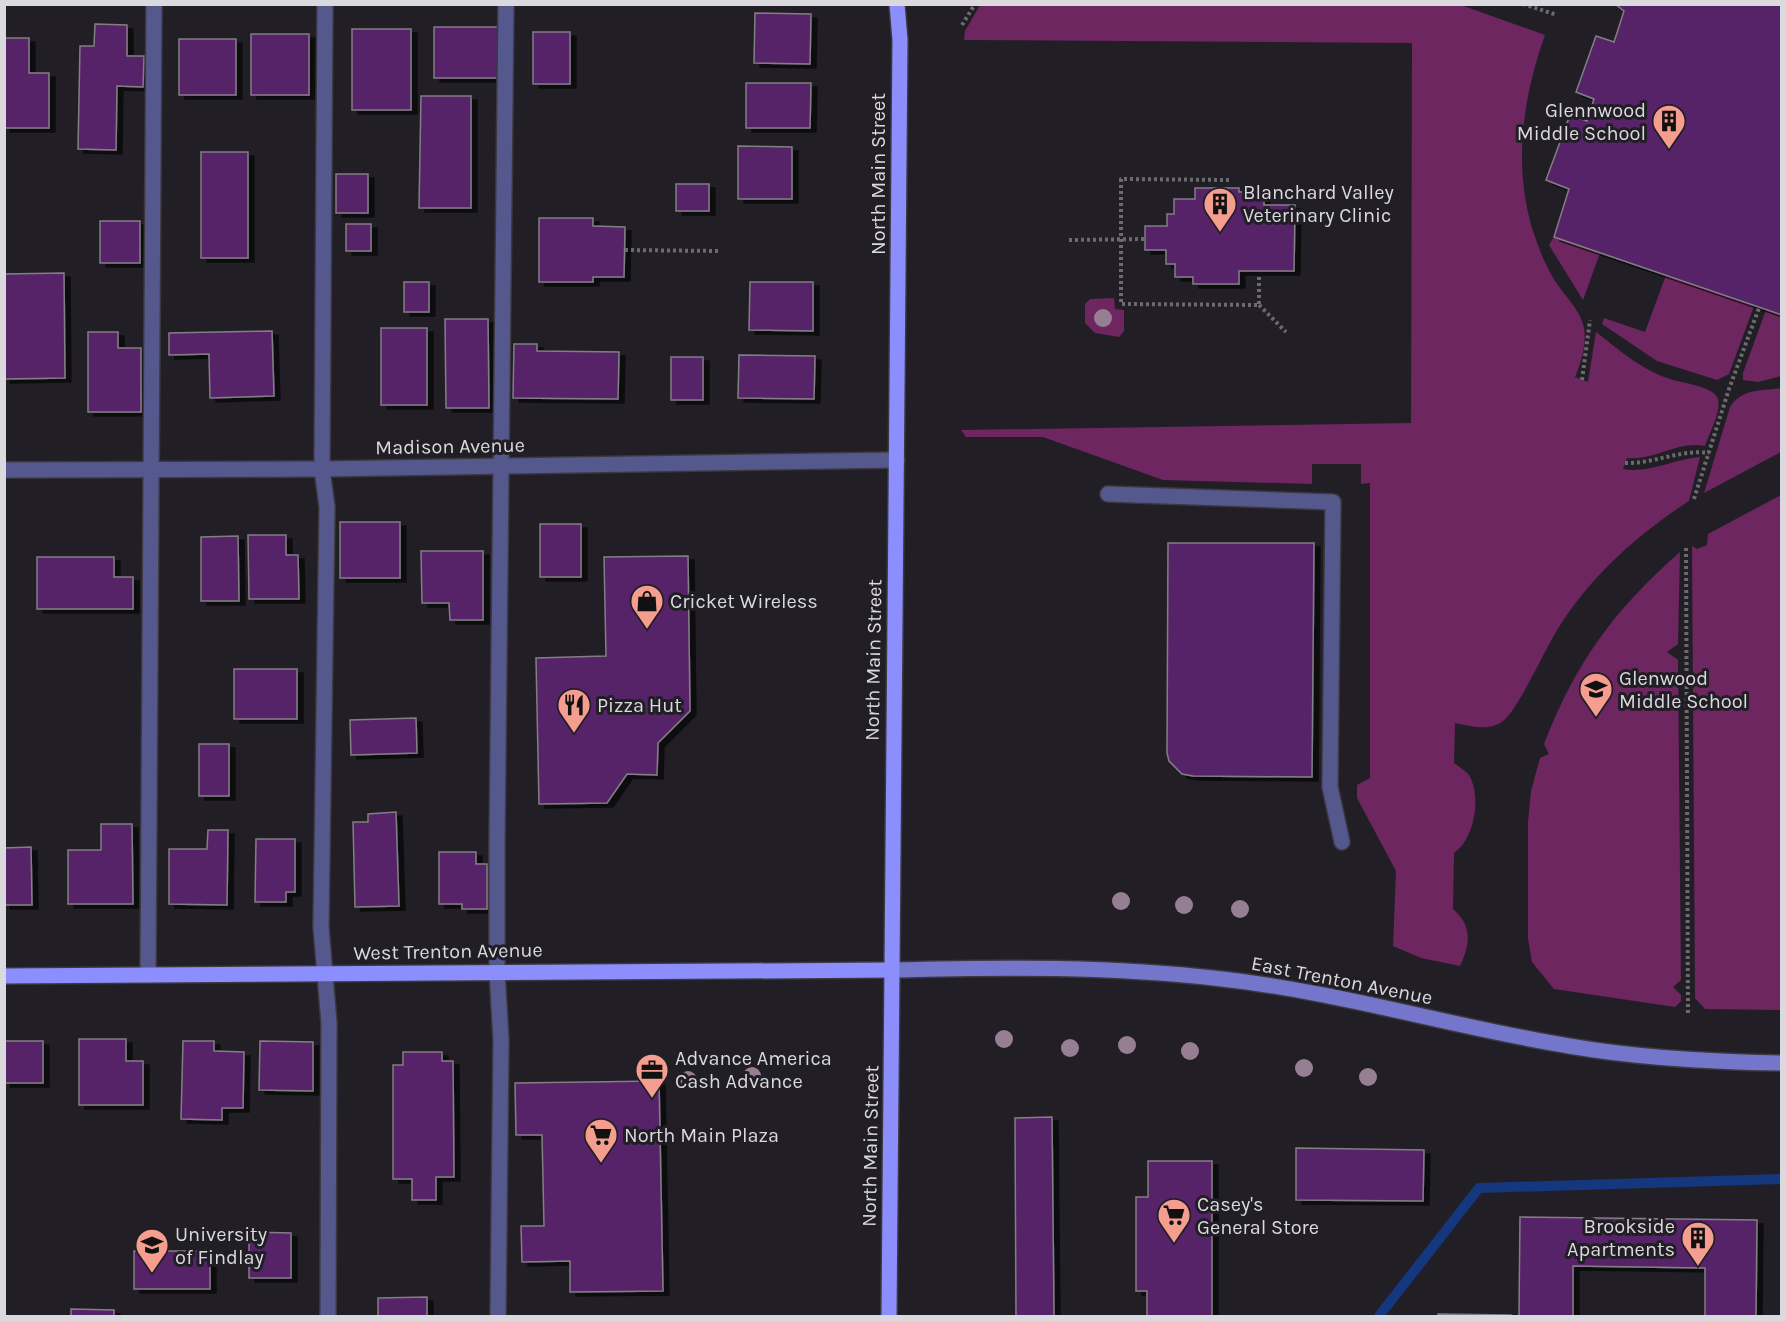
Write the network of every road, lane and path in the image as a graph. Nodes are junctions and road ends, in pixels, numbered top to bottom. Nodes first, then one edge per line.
1 (154, 4) edge
2 (325, 4) edge
3 (506, 4) edge
4 (897, 4) edge
5 (975, 4) edge
6 (1522, 4) edge
7 (1557, 15) dead end
8 (962, 24) dead end
9 (1229, 180) dead end
10 (1146, 239) dead end
11 (1069, 240) dead end
12 (1121, 240) junction
13 (625, 250) dead end
14 (719, 251) dead end
15 (1259, 274) dead end
16 (1259, 305) junction
17 (1759, 308) dead end
18 (1590, 320) dead end
19 (1286, 332) dead end
20 (1582, 380) dead end
21 (1709, 453) junction
22 (897, 460) junction
23 (1625, 463) dead end
24 (500, 466) junction
25 (152, 469) junction
26 (322, 469) junction
27 (4, 470) edge
28 (1108, 494) dead end
29 (1694, 499) dead end
30 (1686, 548) dead end
31 (1342, 842) dead end
32 (892, 970) junction
33 (496, 971) junction
34 (325, 974) junction
35 (148, 975) junction
36 (4, 976) edge
37 (1688, 1014) dead end
38 (1782, 1062) edge
39 (328, 1317) edge
40 (498, 1317) edge
41 (889, 1317) edge

1 - 25 street
2 - 26 street
3 - 24 street
4 - 22 main road, North Main Street
5 - 8 path
6 - 7 path
9 - 12 path
10 - 12 path
11 - 12 path
12 - 16 path
13 - 14 path
15 - 16 path
16 - 19 path
17 - 21 path
18 - 20 path
21 - 23 path
21 - 29 path
22 - 24 street, Madison Avenue
22 - 32 main road, North Main Street
24 - 26 street, Madison Avenue
24 - 33 street
25 - 26 street, Madison Avenue
25 - 27 street, Madison Avenue
25 - 35 street
26 - 34 street
28 - 31 street
30 - 37 path
32 - 33 main road, West Trenton Avenue
32 - 38 street, East Trenton Avenue
32 - 41 main road, North Main Street
33 - 34 main road, West Trenton Avenue
33 - 40 street
34 - 35 main road, West Trenton Avenue
34 - 39 street
35 - 36 main road, West Trenton Avenue

